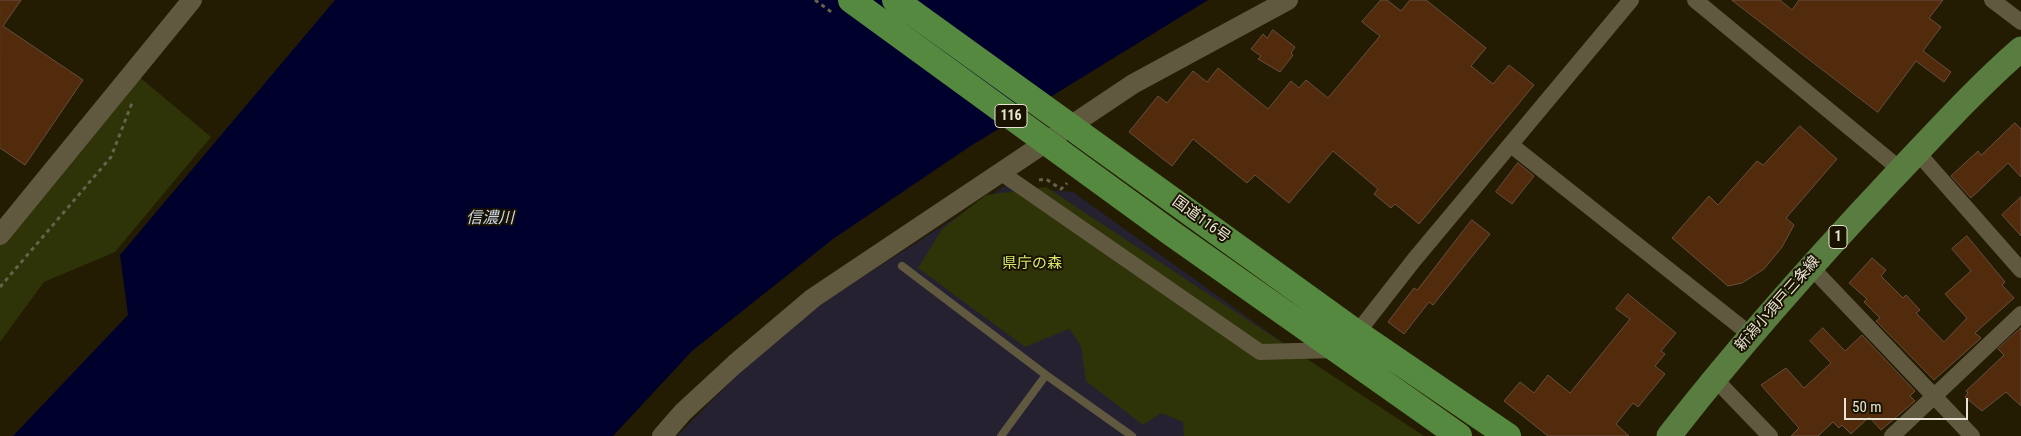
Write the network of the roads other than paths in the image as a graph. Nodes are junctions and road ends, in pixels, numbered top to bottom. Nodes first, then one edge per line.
1 (192, 0) edge
2 (851, 0) edge
3 (896, 0) edge
4 (1288, 0) edge
5 (1631, 0) edge
6 (1695, 0) edge
7 (1992, 0) edge
8 (2021, 22) edge
9 (2019, 54) edge
10 (1511, 145) junction
11 (1909, 162) junction
12 (1000, 172) junction
13 (0, 235) edge
14 (902, 266) dead end
15 (1810, 266) junction
16 (2021, 270) edge
17 (2021, 314) edge
18 (1750, 335) junction
19 (1348, 342) junction
20 (1046, 375) junction
21 (1714, 378) junction
22 (1936, 396) junction
23 (662, 436) edge
24 (1001, 436) edge
25 (1132, 436) edge
26 (1459, 436) edge
27 (1508, 436) edge
28 (1669, 436) edge
29 (1770, 436) edge
30 (1892, 436) edge
31 (1972, 436) edge

1 - 13 street
2 - 19 highway, 国道116号 / 116
3 - 19 highway, 国道116号 / 116
4 - 12 street
5 - 10 street
6 - 11 street
7 - 8 street
9 - 11 main road, 新潟小須戸三条線 / 1
10 - 18 street
10 - 19 street
11 - 15 main road, 新潟小須戸三条線 / 1
11 - 16 street
12 - 19 street
12 - 23 street
14 - 20 lane
15 - 18 main road, 新潟小須戸三条線 / 1
15 - 22 street
17 - 22 street
18 - 21 main road, 新潟小須戸三条線 / 1
19 - 26 highway, 国道116号 / 116
19 - 27 highway, 国道116号 / 116
20 - 24 lane
20 - 25 lane
21 - 28 main road, 新潟小須戸三条線 / 1
21 - 29 street
22 - 30 street
22 - 31 street

